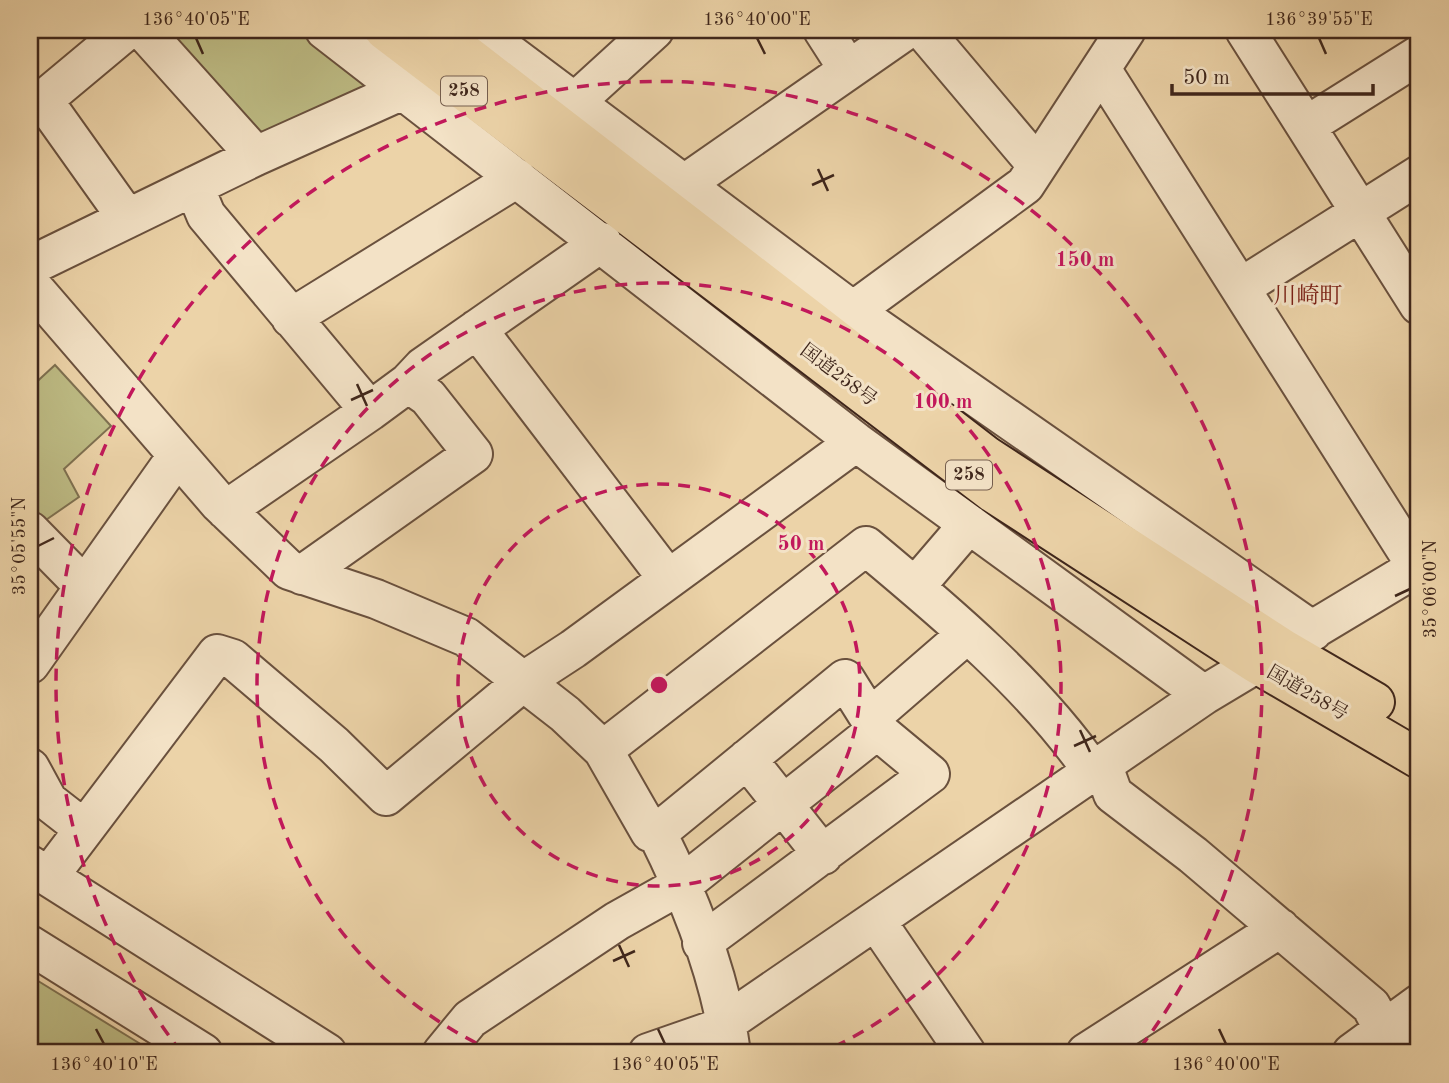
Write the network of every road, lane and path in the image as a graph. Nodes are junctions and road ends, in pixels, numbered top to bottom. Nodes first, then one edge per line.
1 (127, 30) edge
2 (143, 30) edge
3 (325, 30) edge
4 (384, 30) edge
5 (435, 30) edge
6 (478, 30) edge
7 (654, 30) edge
8 (823, 30) edge
9 (906, 30) edge
10 (923, 30) edge
11 (1126, 30) edge
12 (1245, 30) edge
13 (1404, 30) edge
14 (1419, 55) edge
15 (848, 69) junction
16 (1101, 69) junction
17 (403, 90) junction
18 (36, 106) edge
19 (557, 116) junction
20 (1306, 126) junction
21 (256, 156) junction
22 (1037, 165) junction
23 (1419, 175) edge
24 (517, 178) junction
25 (686, 183) junction
26 (194, 186) junction
27 (1360, 212) junction
28 (127, 218) junction
29 (603, 242) junction
30 (30, 266) edge
31 (30, 284) edge
32 (1240, 288) junction
33 (1419, 305) edge
34 (853, 311) junction
35 (291, 318) junction
36 (477, 329) junction
37 (408, 383) junction
38 (370, 411) junction
39 (856, 442) junction
40 (177, 456) junction
41 (226, 510) junction
42 (970, 524) junction
43 (30, 531) edge
44 (1418, 567) edge
45 (302, 575) junction
46 (668, 579) junction
47 (84, 586) junction
48 (915, 587) junction
49 (967, 634) junction
50 (1284, 648) junction
51 (30, 664) edge
52 (524, 681) junction
53 (1204, 695) junction
54 (873, 724) junction
55 (1419, 728) edge
56 (603, 750) junction
57 (747, 759) junction
58 (1419, 759) edge
59 (30, 768) edge
60 (1098, 769) junction
61 (783, 805) junction
62 (84, 829) junction
63 (657, 833) junction
64 (823, 855) junction
65 (39, 871) edge
66 (683, 884) junction
67 (873, 922) junction
68 (1280, 928) junction
69 (702, 943) junction
70 (30, 945) edge
71 (1419, 1004) edge
72 (729, 1037) edge
73 (1394, 1043) edge
74 (203, 1053) edge
75 (327, 1053) edge
76 (442, 1053) edge
77 (648, 1053) edge
78 (966, 1053) edge
79 (1086, 1053) edge
80 (1352, 1053) edge

1 - 18 street
2 - 21 street
3 - 17 street
4 - 19 highway, 国道258号 / 258
5 - 19 highway, 国道258号 / 258
6 - 19 street
7 - 19 street
8 - 15 street
9 - 15 street
10 - 22 street
11 - 16 street
12 - 20 street
13 - 14 street
14 - 20 street
15 - 25 street
16 - 22 street
16 - 32 street
17 - 21 street
17 - 24 street
18 - 28 street
19 - 25 street
19 - 50 highway, 国道258号 / 258
20 - 27 street
21 - 26 street
22 - 34 street
23 - 27 street
24 - 29 street
24 - 35 street
25 - 34 street
26 - 28 street
26 - 35 street
27 - 32 street
27 - 33 street
28 - 30 street
29 - 36 street
29 - 39 street
31 - 40 street
32 - 44 street
34 - 50 street
35 - 38 street
36 - 37 street
36 - 46 street
37 - 38 street
37 - 45 street
38 - 41 street
39 - 42 street
39 - 46 street
40 - 41 street
40 - 47 street
41 - 45 street
42 - 48 street
42 - 53 street
43 - 47 street
44 - 50 street
45 - 52 street
46 - 52 street
47 - 51 street
48 - 49 street
48 - 56 street
49 - 54 street
49 - 60 street
50 - 53 street
50 - 55 highway, 国道258号 / 258
50 - 58 highway, 国道258号 / 258
52 - 56 street
52 - 62 street
53 - 60 street
54 - 57 street
54 - 61 street
54 - 64 street
56 - 63 street
57 - 61 street
57 - 63 street
59 - 62 street
60 - 67 street
60 - 68 street
61 - 64 street
61 - 66 street
62 - 65 street
63 - 66 street
64 - 69 street
65 - 75 street
66 - 69 street
66 - 76 street
67 - 72 street
67 - 78 street
68 - 73 street
68 - 79 street
69 - 72 street
70 - 74 street
71 - 73 street
72 - 77 street
73 - 80 street

